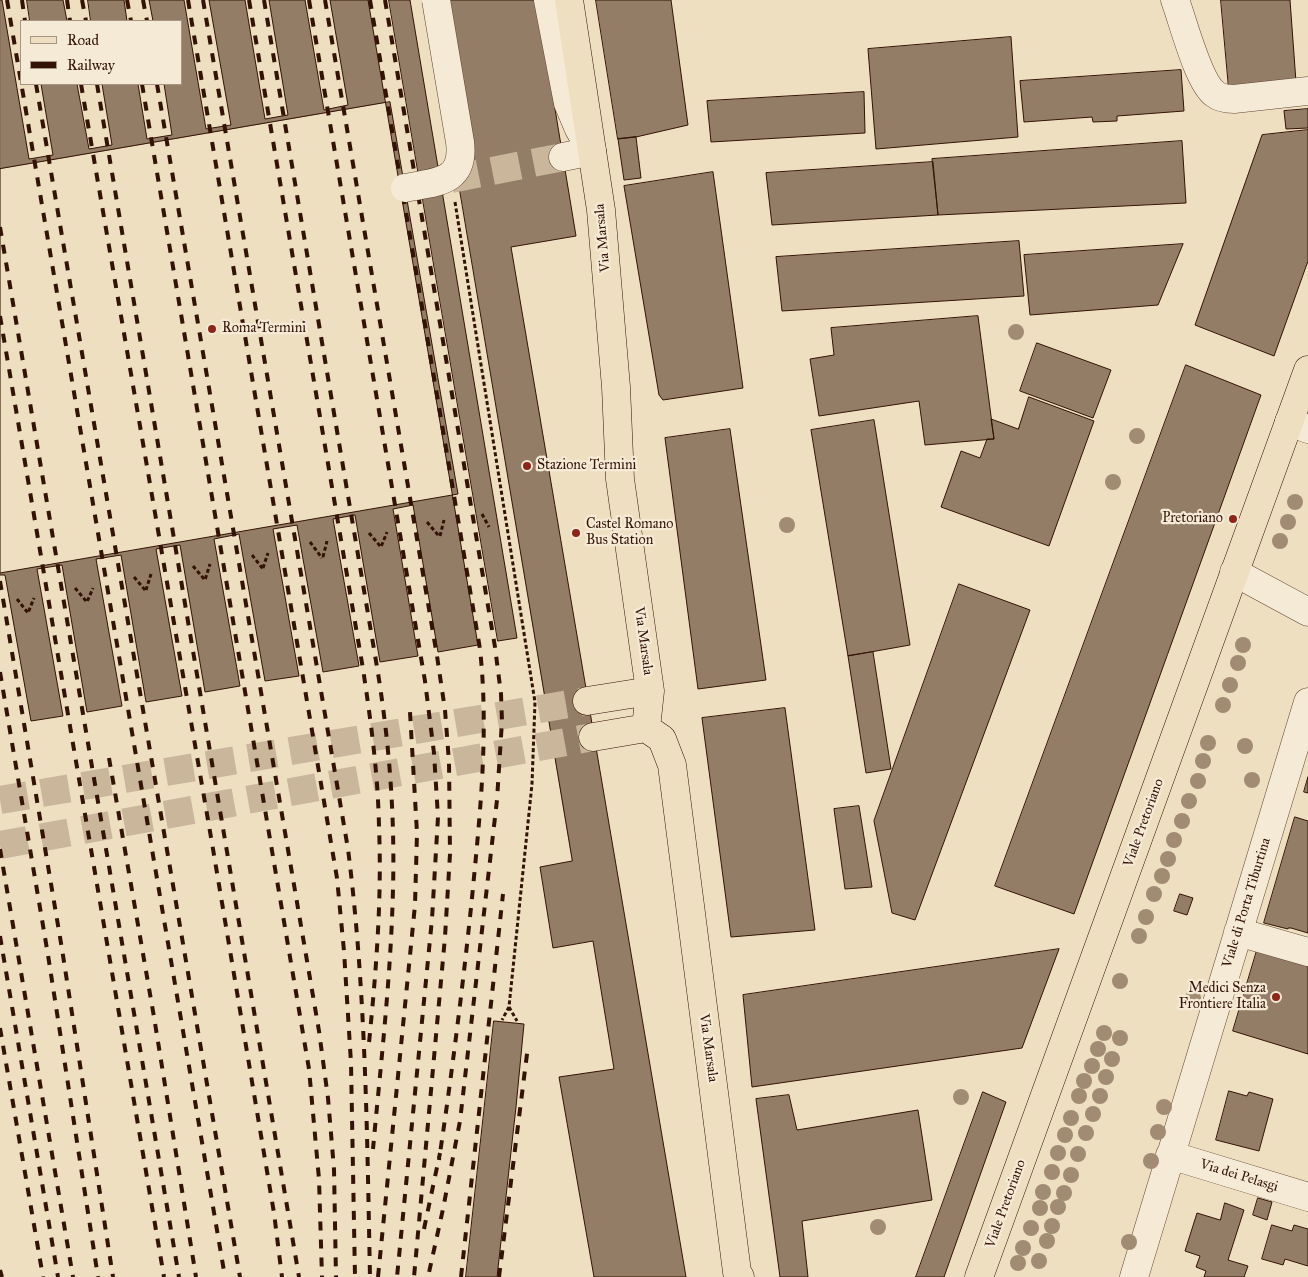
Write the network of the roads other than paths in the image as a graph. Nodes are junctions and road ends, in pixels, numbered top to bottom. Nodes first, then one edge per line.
1 (436, 0) edge
2 (548, 0) edge
3 (568, 0) edge
4 (1176, 0) edge
5 (1308, 91) edge
6 (592, 151) junction
7 (563, 157) tunnel mouth
8 (405, 188) dead end
9 (1308, 371) edge
10 (1299, 425) edge
11 (1234, 572) junction
12 (1308, 612) edge
13 (650, 691) junction
14 (587, 701) tunnel mouth
15 (1308, 702) edge
16 (646, 728) junction
17 (593, 738) tunnel mouth
18 (1238, 932) junction
19 (1308, 952) edge
20 (1170, 1155) junction
21 (1308, 1197) edge
22 (737, 1275) edge
23 (979, 1277) edge
24 (1134, 1277) edge

1 - 8 street, bridge
2 - 6 street
3 - 6 main road, Via Marsala
4 - 5 street
6 - 7 street
6 - 13 main road, Via Marsala
9 - 10 main road, Viale Pretoriano
10 - 11 main road, Viale Pretoriano
11 - 12 street
11 - 23 main road, Viale Pretoriano
13 - 14 main road
13 - 16 main road, Via Marsala
15 - 18 street, Viale di Porta Tiburtina
16 - 17 main road
16 - 22 main road, Via Marsala
18 - 19 street
18 - 20 street, Viale di Porta Tiburtina
20 - 21 street, Via dei Pelasgi
20 - 24 street, Viale di Porta Tiburtina

